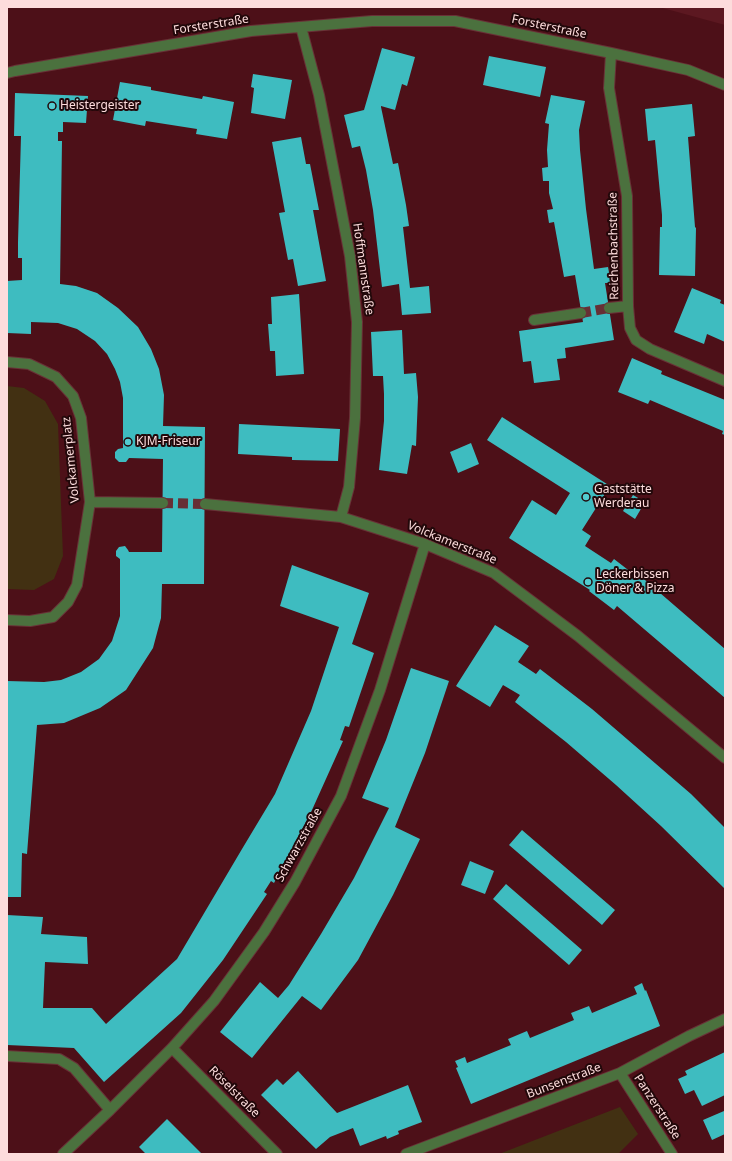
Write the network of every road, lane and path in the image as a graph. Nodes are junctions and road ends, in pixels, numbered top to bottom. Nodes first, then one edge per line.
1 (301, 27) junction
2 (611, 53) junction
3 (7, 73) edge
4 (725, 85) edge
5 (628, 306) junction
6 (609, 308) tunnel mouth
7 (581, 313) tunnel mouth
8 (534, 320) dead end
9 (7, 362) edge
10 (725, 381) edge
11 (90, 502) junction
12 (163, 503) tunnel mouth
13 (205, 504) tunnel mouth
14 (341, 517) junction
15 (425, 544) junction
16 (7, 620) edge
17 (725, 758) edge
18 (725, 1019) edge
19 (172, 1048) junction
20 (7, 1056) edge
21 (620, 1073) junction
22 (110, 1110) junction
23 (63, 1154) edge
24 (277, 1154) edge
25 (406, 1154) edge
26 (672, 1154) edge

1 - 2 street, Forsterstraße
1 - 3 street, Forsterstraße
1 - 14 street, Hoffmannstraße
2 - 4 street, Forsterstraße
2 - 5 street, Reichenbachstraße
5 - 6 street
5 - 10 street, Reichenbachstraße
7 - 8 street
9 - 11 street, Volckamerplatz
11 - 12 street
11 - 16 street, Volckamerplatz
13 - 14 street, Volckamerstraße
14 - 15 street, Volckamerstraße
15 - 17 street, Volckamerstraße
15 - 19 street, Schwarzstraße
18 - 21 street, Bunsenstraße
19 - 22 street, Schwarzstraße
19 - 24 street, Röselstraße
20 - 22 street
21 - 25 street, Bunsenstraße
21 - 26 street, Panzerstraße
22 - 23 street, Schwarzstraße

